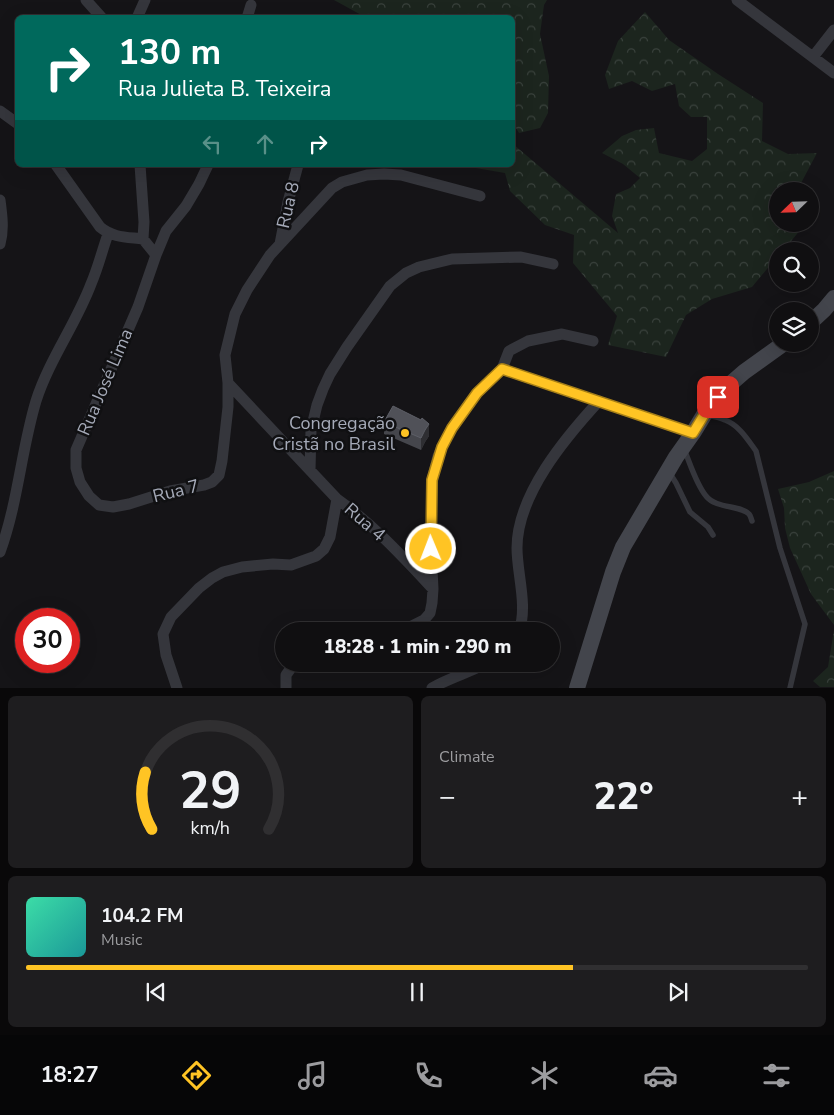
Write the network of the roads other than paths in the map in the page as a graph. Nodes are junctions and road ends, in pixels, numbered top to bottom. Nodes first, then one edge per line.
1 (86, 0) edge
2 (145, 0) edge
3 (737, 0) edge
4 (251, 5) dead end
5 (99, 15) edge
6 (138, 15) edge
7 (248, 15) edge
8 (834, 30) edge
9 (813, 57) junction
10 (834, 73) edge
11 (0, 111) edge
12 (15, 121) edge
13 (57, 167) edge
14 (140, 167) edge
15 (207, 167) edge
16 (297, 167) edge
17 (480, 196) dead end
18 (0, 200) edge
19 (108, 234) junction
20 (143, 239) junction
21 (0, 244) edge
22 (279, 244) junction
23 (156, 255) junction
24 (553, 264) dead end
25 (834, 298) edge
26 (819, 315) edge
27 (593, 340) dead end
28 (772, 352) edge
29 (502, 369) junction
30 (228, 383) junction
31 (599, 401) junction
32 (705, 414) junction
33 (693, 433) junction
34 (683, 447) junction
35 (310, 470) junction
36 (668, 471) junction
37 (337, 499) junction
38 (99, 505) joint
39 (752, 521) dead end
40 (713, 535) dead end
41 (0, 552) edge
42 (433, 589) junction
43 (420, 622) edge
44 (521, 622) edge
45 (288, 672) edge
46 (467, 672) edge
47 (177, 688) edge
48 (286, 688) edge
49 (432, 688) edge
50 (577, 688) edge
51 (790, 688) edge

1 - 5 street
2 - 6 street
3 - 9 street
4 - 7 street
8 - 9 street
9 - 10 street
11 - 12 street
13 - 19 street
14 - 20 street
15 - 23 street, Rua José Lima
16 - 22 street, Rua 8
17 - 22 street, Rua 7
18 - 21 street
19 - 20 street
19 - 41 street
20 - 23 street
22 - 30 street, Rua 7
23 - 38 street, Rua José Lima
24 - 35 street
25 - 26 main road
27 - 29 street
28 - 32 main road
29 - 31 street
29 - 42 street
30 - 35 street, Rua 4
30 - 38 street, Rua 7
31 - 33 street
31 - 44 street
32 - 33 main road
32 - 51 lane
33 - 34 main road
34 - 36 main road
34 - 39 lane
35 - 37 street, Rua 4
36 - 40 lane
36 - 50 main road
37 - 42 street, Rua 4
37 - 47 street
42 - 43 street
45 - 48 street
46 - 49 street

